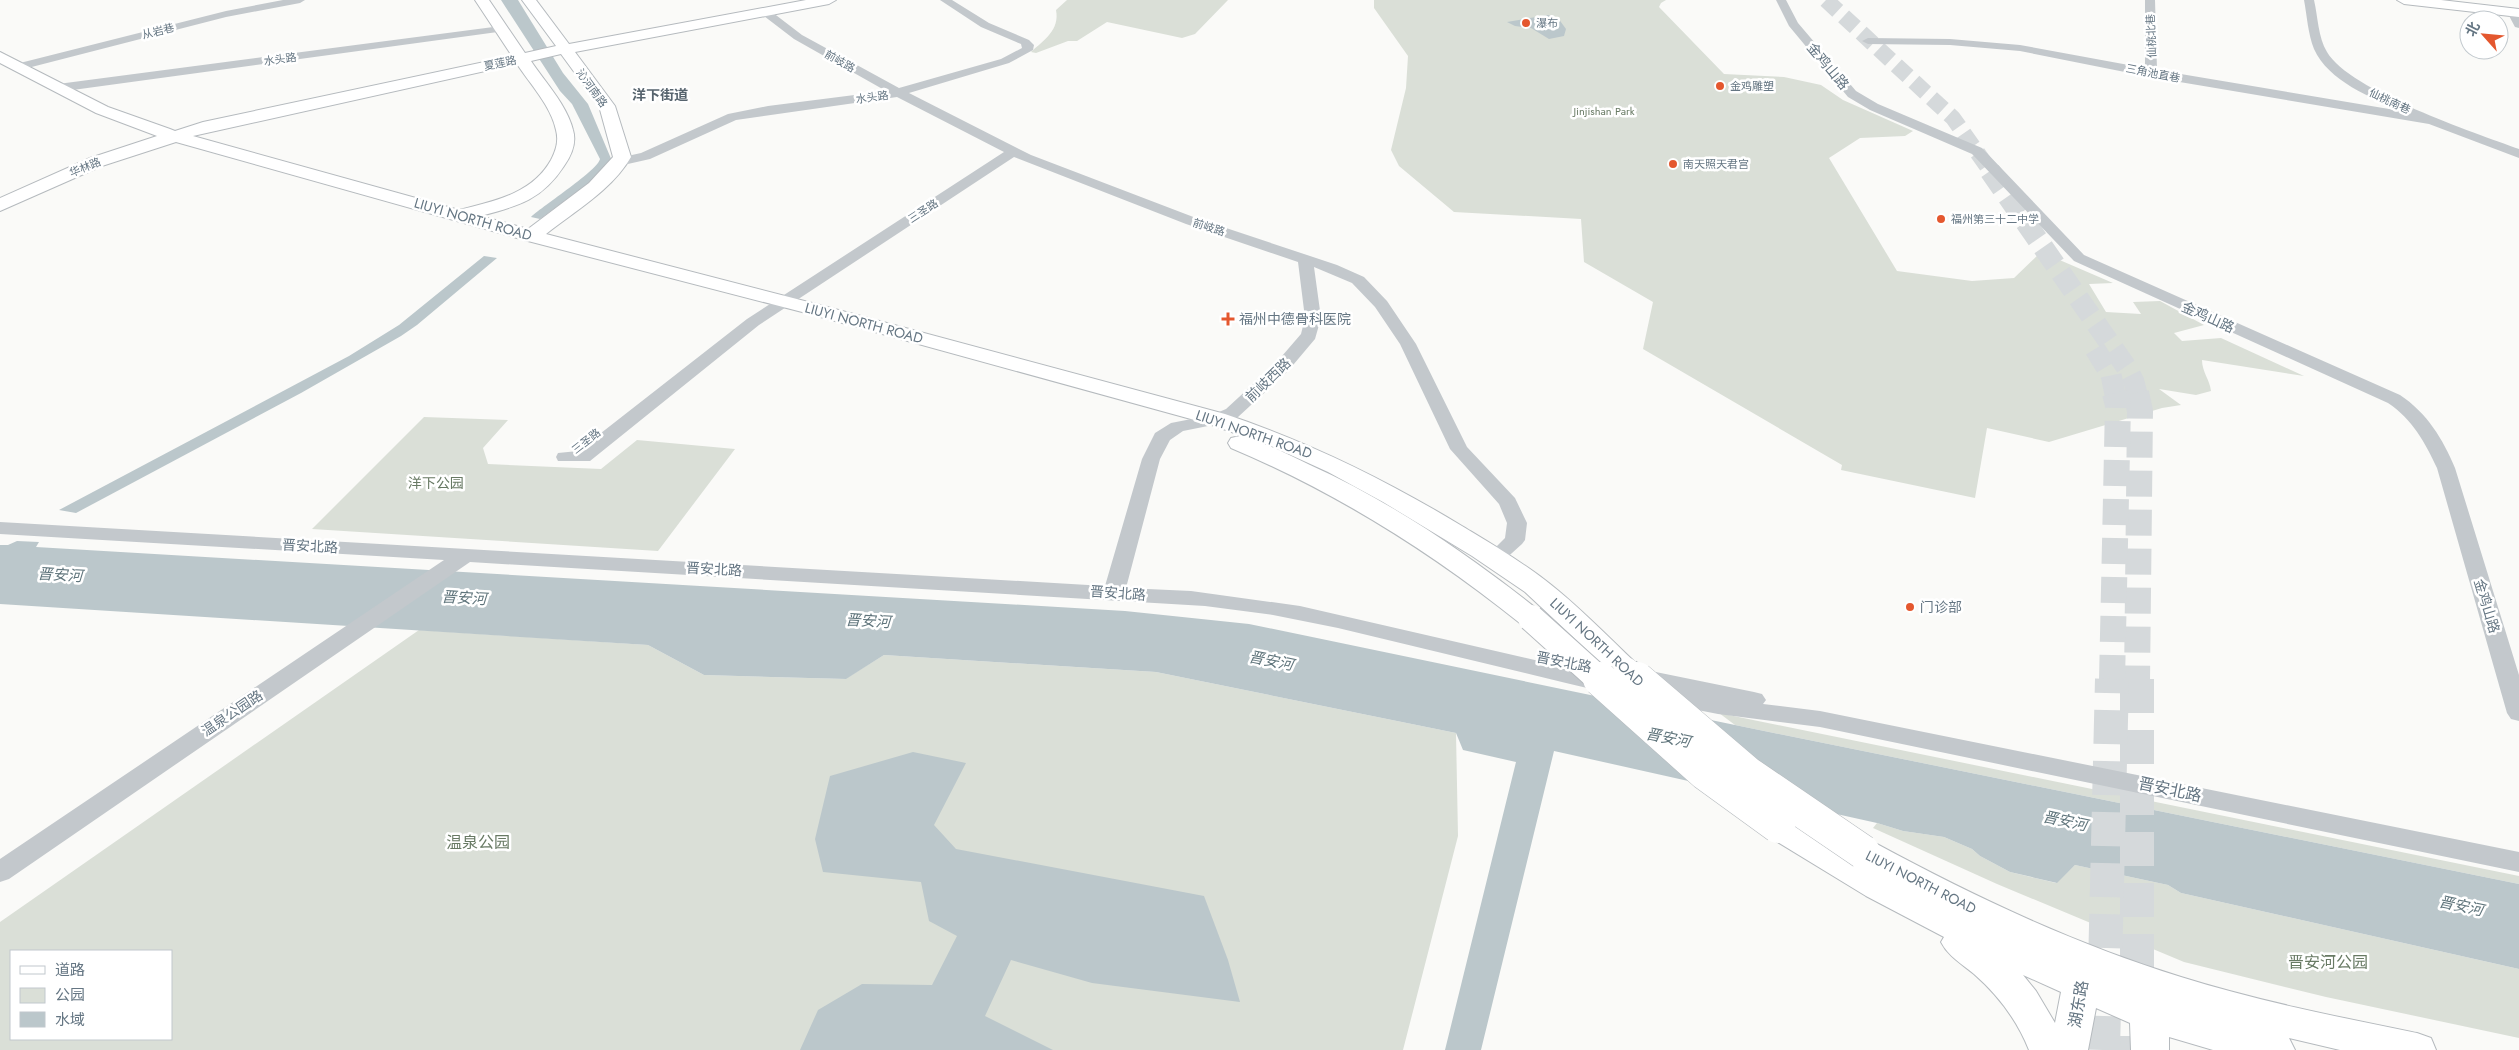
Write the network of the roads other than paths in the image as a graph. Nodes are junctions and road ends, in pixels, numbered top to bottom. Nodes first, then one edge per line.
1 (300, 0) edge
2 (482, 0) edge
3 (529, 0) edge
4 (788, 0) edge
5 (829, 0) edge
6 (945, 0) edge
7 (1780, 0) edge
8 (2150, 0) edge
9 (2309, 0) edge
10 (2404, 0) edge
11 (2433, 0) edge
12 (764, 5) edge
13 (2516, 11) edge
14 (2519, 24) edge
15 (502, 29) junction
16 (1868, 41) dead end
17 (563, 46) junction
18 (519, 55) junction
19 (0, 57) edge
20 (16, 66) junction
21 (0, 71) edge
22 (2150, 73) junction
23 (2358, 85) junction
24 (897, 93) junction
25 (58, 97) junction
26 (2310, 100) junction
27 (76, 115) dead end
28 (2437, 121) junction
29 (156, 138) junction
30 (1010, 151) junction
31 (2519, 154) edge
32 (620, 162) junction
33 (0, 190) edge
34 (0, 205) edge
35 (462, 215) junction
36 (531, 236) junction
37 (1306, 261) junction
38 (770, 306) junction
39 (1217, 419) junction
40 (1185, 424) junction
41 (0, 528) edge
42 (466, 555) junction
43 (1495, 558) junction
44 (1114, 592) junction
45 (2519, 713) edge
46 (1857, 862) junction
47 (2519, 862) edge
48 (0, 872) edge
49 (2084, 971) junction
50 (2149, 998) junction
51 (2048, 1050) edge
52 (2069, 1050) edge
53 (2150, 1050) edge
54 (2276, 1050) edge
55 (2417, 1050) edge

1 - 20 street, 从岩巷
2 - 15 main road
3 - 17 main road, 沁河南路
4 - 12 main road, 夏莲路
5 - 12 main road, 夏莲路
6 - 24 street, 水头路
7 - 45 street, 金鸡山路
8 - 22 street, 仙桃北巷
9 - 23 street, 仙桃南巷
10 - 13 main road
11 - 13 main road
12 - 17 main road, 夏莲路
12 - 24 street, 前岐路
13 - 14 street
15 - 18 main road
15 - 25 street, 水头路
16 - 22 street, 三角池直巷
17 - 18 main road, 夏莲路
17 - 32 main road, 沁河南路
18 - 29 main road, 夏莲路
18 - 35 main road
19 - 20 main road
20 - 25 main road
21 - 25 main road
22 - 26 street, 三角池直巷
23 - 26 street
23 - 28 street, 仙桃南巷
24 - 30 street, 前岐路
24 - 32 street, 水头路
25 - 29 main road, LIUYI NORTH ROAD
26 - 28 street, 三角池直巷
27 - 29 main road
28 - 31 street, 仙桃南巷
29 - 33 main road, 华林路
29 - 34 main road, 华林路
29 - 35 main road, LIUYI NORTH ROAD
29 - 38 main road, LIUYI NORTH ROAD
30 - 37 street, 前岐路
30 - 38 street, 三圣路
32 - 36 main road
35 - 36 main road, LIUYI NORTH ROAD
36 - 38 main road, LIUYI NORTH ROAD
37 - 39 street, 前岐西路
37 - 43 street, 前岐路
38 - 38 street, 三圣路
38 - 39 main road, LIUYI NORTH ROAD
38 - 40 main road, LIUYI NORTH ROAD
39 - 40 street, 前岐西路
39 - 43 main road, LIUYI NORTH ROAD
40 - 44 street, 前岐西路
40 - 46 main road, LIUYI NORTH ROAD, bridge
41 - 42 street, 晋安北路
42 - 44 street, 晋安北路
42 - 48 street, 温泉公园路
43 - 46 main road, LIUYI NORTH ROAD, bridge
44 - 47 street, 晋安北路
46 - 49 main road, LIUYI NORTH ROAD
46 - 51 main road
49 - 50 main road, LIUYI NORTH ROAD
49 - 52 main road, 湖东路
50 - 53 main road
50 - 54 main road, LIUYI NORTH ROAD
50 - 55 main road, LIUYI NORTH ROAD

